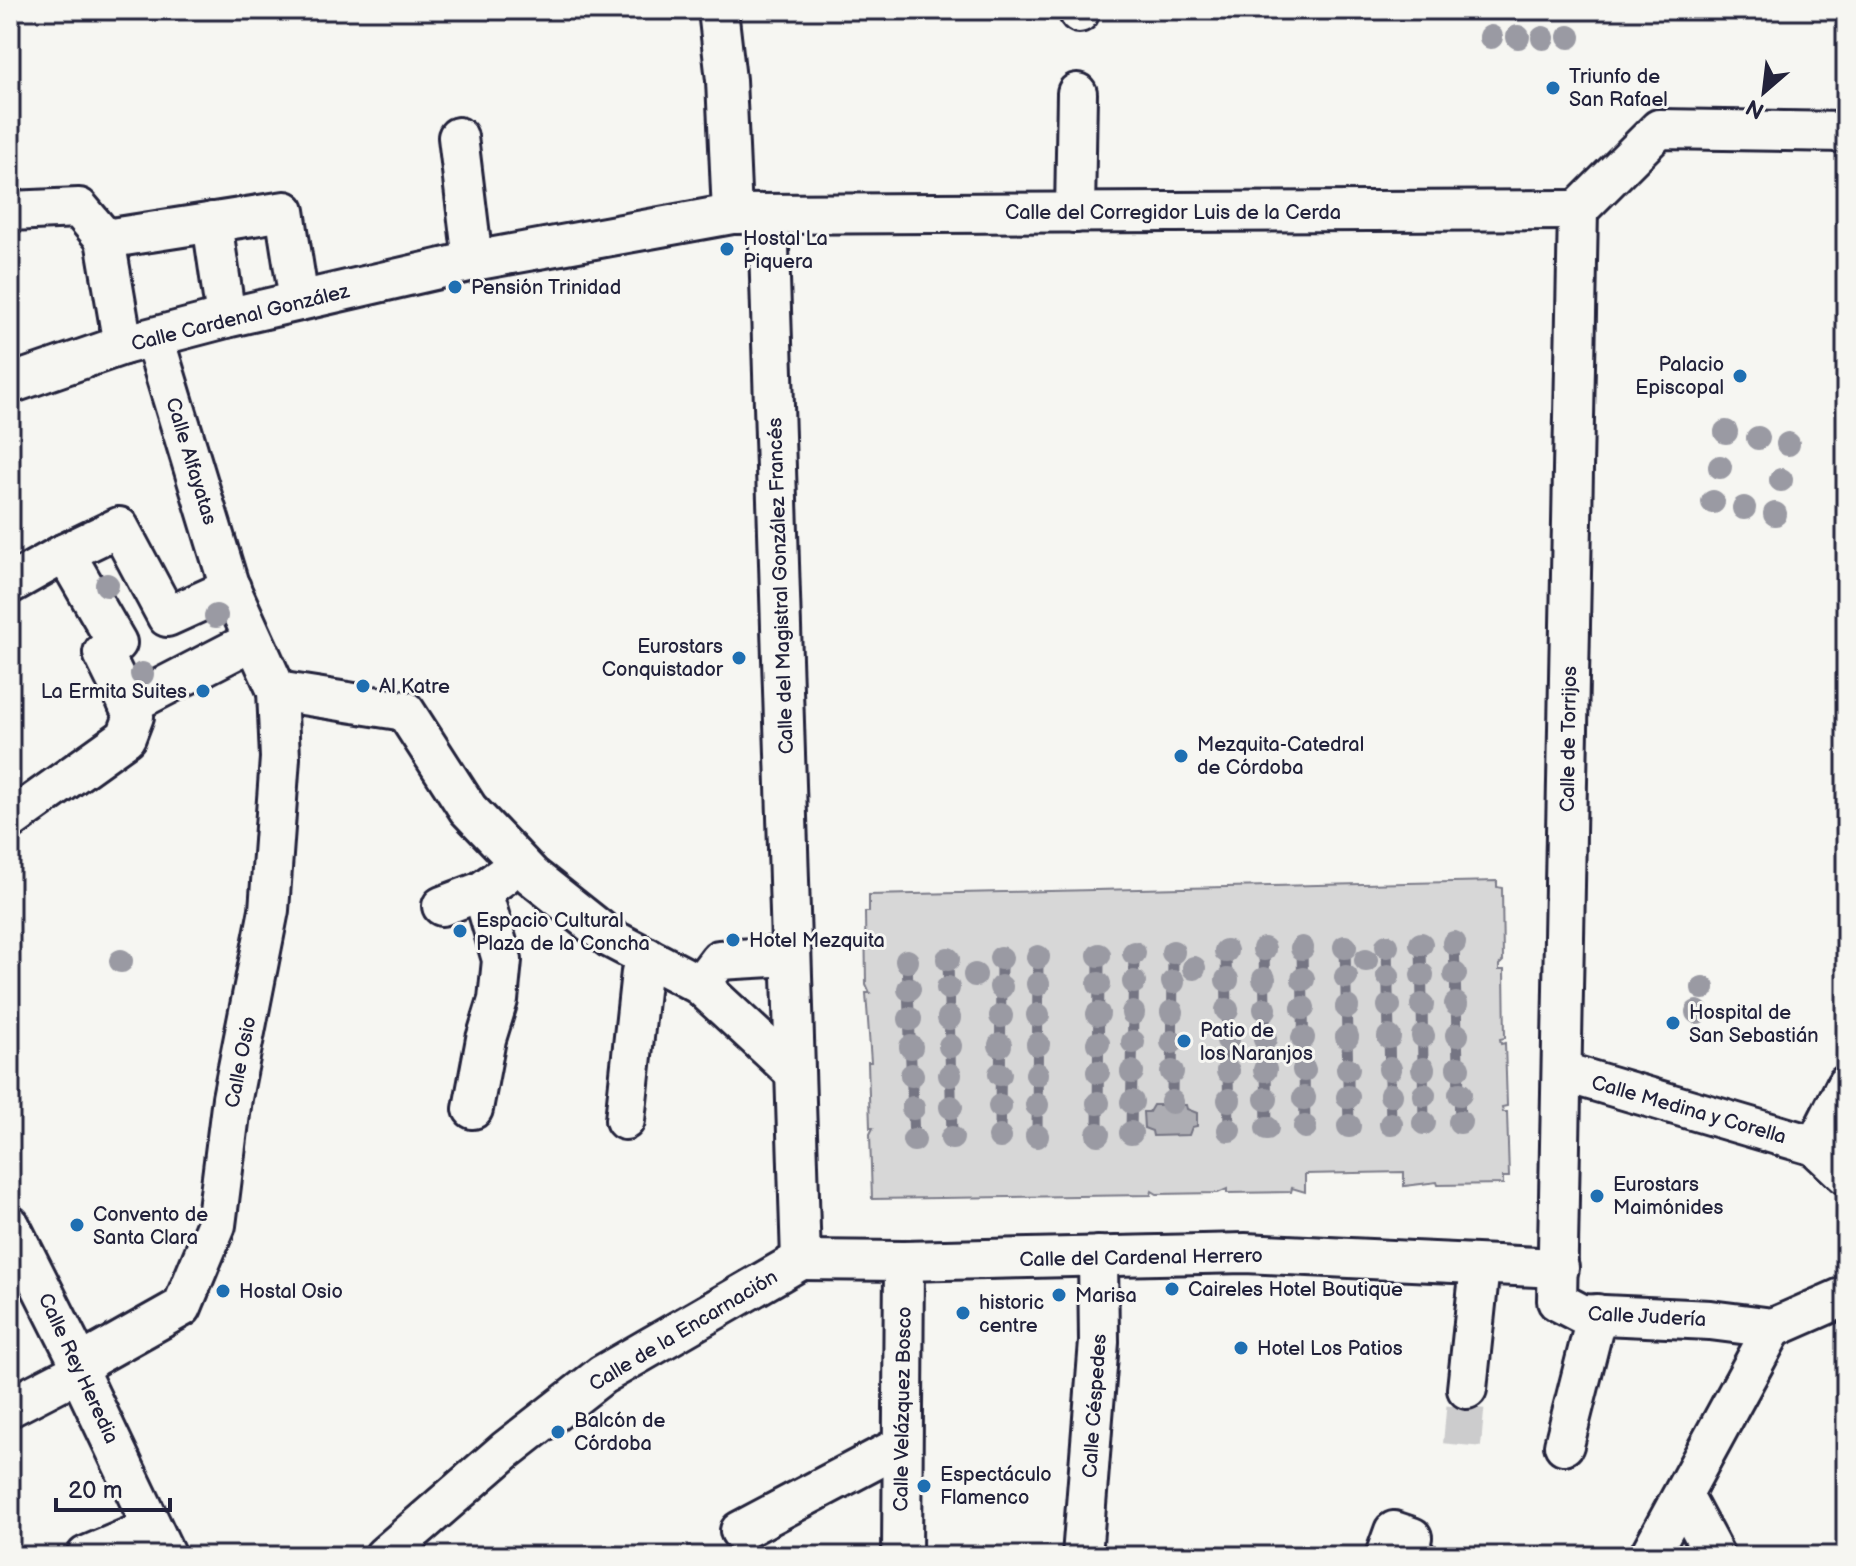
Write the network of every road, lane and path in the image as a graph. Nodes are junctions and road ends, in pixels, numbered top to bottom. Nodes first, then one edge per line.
1 (718, 10) edge
2 (1077, 93) dead end
3 (1846, 132) edge
4 (458, 137) dead end
5 (1578, 210) junction
6 (10, 211) edge
7 (1075, 213) junction
8 (750, 214) junction
9 (212, 222) junction
10 (105, 239) junction
11 (473, 261) junction
12 (299, 301) junction
13 (226, 318) junction
14 (138, 341) junction
15 (10, 384) edge
16 (58, 557) junction
17 (10, 584) edge
18 (230, 586) junction
19 (252, 641) junction
20 (277, 691) junction
21 (127, 721) junction
22 (10, 820) edge
23 (522, 863) junction
24 (486, 901) junction
25 (442, 906) dead end
26 (791, 956) junction
27 (647, 957) junction
28 (700, 985) junction
29 (1563, 1072) junction
30 (795, 1073) junction
31 (1846, 1085) edge
32 (473, 1109) dead end
33 (625, 1120) dead end
34 (1815, 1146) junction
35 (1846, 1175) edge
36 (10, 1225) edge
37 (1098, 1256) junction
38 (801, 1260) junction
39 (904, 1261) junction
40 (1480, 1266) junction
41 (1559, 1268) junction
42 (1846, 1296) edge
43 (1597, 1314) junction
44 (1773, 1328) junction
45 (80, 1369) junction
46 (1467, 1389) tunnel mouth
47 (10, 1407) edge
48 (1564, 1445) dead end
49 (901, 1446) junction
50 (1683, 1496) junction
51 (740, 1531) dead end
52 (159, 1542) edge
53 (86, 1556) edge
54 (384, 1556) edge
55 (902, 1556) edge
56 (1082, 1556) edge
57 (1385, 1556) edge
58 (1416, 1556) edge
59 (1649, 1556) edge
60 (1715, 1556) edge

1 - 8 street, Calle del Magistral González Francés
2 - 7 street
3 - 5 street
4 - 11 street
5 - 7 street, Calle del Corregidor Luis de la Cerda
5 - 29 street, Calle de Torrijos
6 - 10 street
7 - 8 street, Calle del Corregidor Luis de la Cerda
8 - 11 street, Calle Cardenal González
8 - 26 street, Calle del Magistral González Francés
9 - 10 street
9 - 12 street
9 - 13 street
10 - 14 street, Calle Alfayatas
11 - 12 street, Calle Cardenal González
12 - 13 street, Calle Cardenal González
13 - 14 street, Calle Cardenal González
14 - 15 street, Calle Cardenal González
14 - 18 street, Calle Alfayatas
16 - 17 street
16 - 18 street
16 - 21 street
18 - 19 street, Calle Alfayatas
19 - 20 street, Calle Alfayatas
19 - 21 street
20 - 23 street
20 - 45 street, Calle Osio
21 - 22 street
23 - 24 street
23 - 27 street
24 - 25 street
24 - 32 street
26 - 28 street
26 - 30 street, Calle del Magistral González Francés
27 - 28 street
27 - 33 street
28 - 30 street
29 - 34 street, Calle Medina y Corella
29 - 41 street, Calle de Torrijos
30 - 38 street, Calle del Magistral González Francés
31 - 34 street, Calle Medina y Corella
34 - 35 street, Calle Medina y Corella
36 - 45 street, Calle Rey Heredia
37 - 39 street, Calle del Cardenal Herrero
37 - 40 street, Calle del Cardenal Herrero
37 - 56 street, Calle Céspedes
38 - 39 street, Calle del Cardenal Herrero
38 - 54 street, Calle de la Encarnación
39 - 49 street, Calle Velázquez Bosco
40 - 41 street, Calle del Cardenal Herrero
40 - 46 street
41 - 43 street, Calle Judería
42 - 44 street
43 - 44 street, Calle Judería
43 - 48 street
44 - 50 street
45 - 47 street, Calle Osio
45 - 52 street, Calle Rey Heredia
49 - 51 street
49 - 55 street, Calle Velázquez Bosco
50 - 59 street
50 - 60 street
52 - 53 street
57 - 58 street

